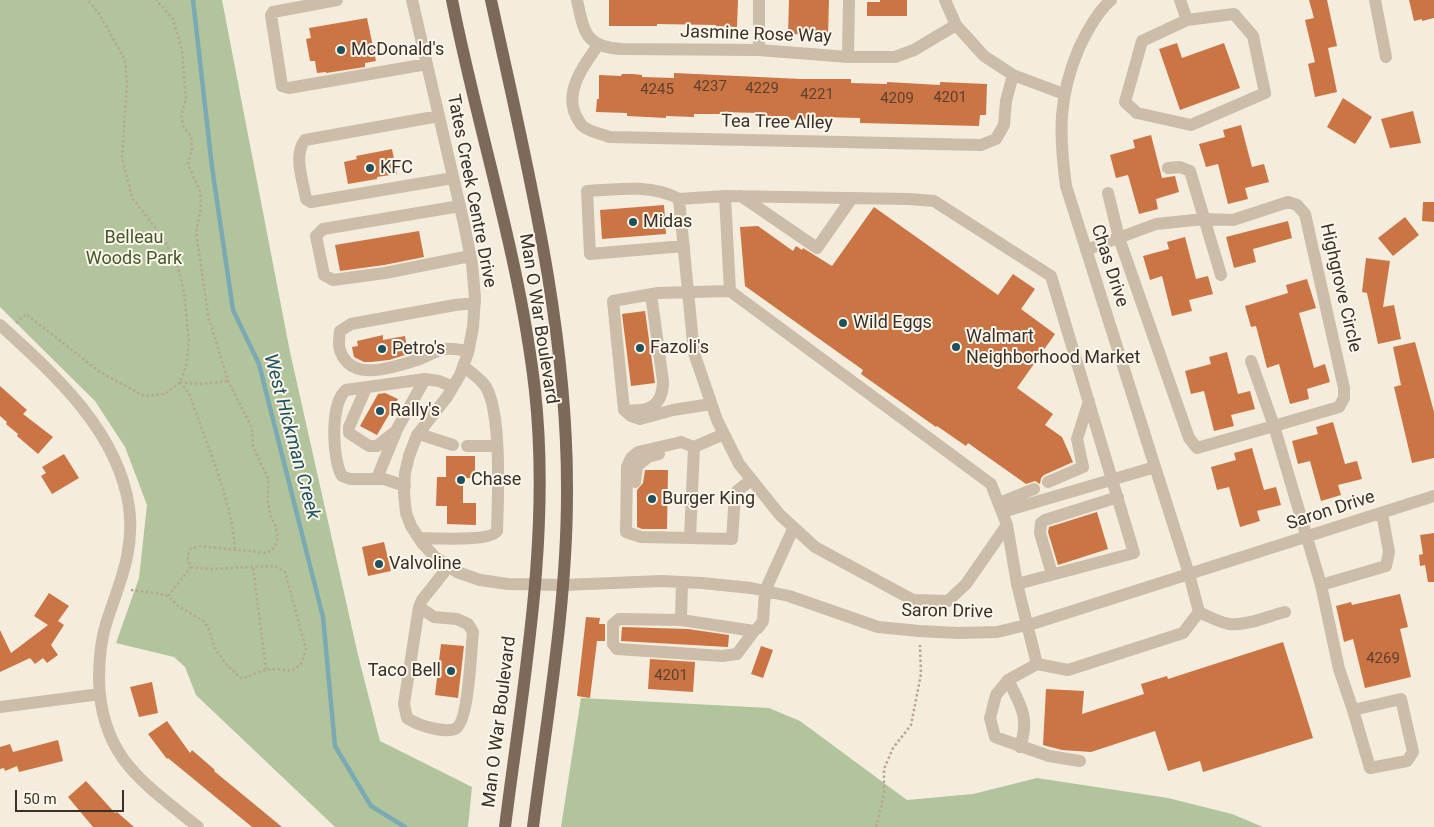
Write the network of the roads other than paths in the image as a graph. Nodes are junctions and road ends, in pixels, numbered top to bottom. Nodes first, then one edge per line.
1 (336, 0) edge
2 (412, 0) edge
3 (452, 0) edge
4 (491, 0) edge
5 (577, 0) edge
6 (759, 0) edge
7 (849, 0) edge
8 (945, 0) edge
9 (1111, 0) edge
10 (1180, 0) edge
11 (1376, 0) edge
12 (1187, 20) junction
13 (956, 25) junction
14 (598, 44) junction
15 (759, 50) junction
16 (848, 57) junction
17 (1386, 57) dead end
18 (427, 64) junction
19 (1013, 75) junction
20 (1064, 94) junction
21 (439, 116) junction
22 (1168, 168) dead end
23 (453, 178) junction
24 (1108, 192) dead end
25 (724, 196) junction
26 (741, 196) junction
27 (852, 198) junction
28 (679, 199) junction
29 (460, 206) junction
30 (1204, 219) junction
31 (1119, 238) junction
32 (684, 246) junction
33 (1086, 250) junction
34 (470, 256) junction
35 (1221, 275) dead end
36 (730, 291) junction
37 (689, 292) junction
38 (655, 293) junction
39 (475, 303) junction
40 (0, 325) edge
41 (468, 351) junction
42 (1251, 361) dead end
43 (463, 366) junction
44 (425, 379) junction
45 (453, 387) junction
46 (366, 388) junction
47 (1089, 401) junction
48 (711, 404) junction
49 (624, 410) junction
50 (673, 410) junction
51 (1274, 426) junction
52 (396, 432) junction
53 (418, 434) junction
54 (724, 434) junction
55 (453, 445) dead end
56 (467, 446) dead end
57 (497, 446) junction
58 (694, 447) junction
59 (1155, 467) junction
60 (377, 478) junction
61 (751, 480) junction
62 (1112, 480) junction
63 (1048, 482) dead end
64 (404, 486) junction
65 (1034, 489) dead end
66 (1434, 496) edge
67 (1118, 497) junction
68 (1000, 507) junction
69 (1382, 513) junction
70 (1007, 525) junction
71 (793, 529) junction
72 (1307, 537) junction
73 (419, 538) junction
74 (690, 538) junction
75 (449, 566) junction
76 (1052, 574) junction
77 (1189, 574) junction
78 (682, 582) junction
79 (1017, 584) junction
80 (535, 585) junction
81 (562, 585) junction
82 (1321, 585) junction
83 (765, 592) junction
84 (419, 607) junction
85 (1199, 612) junction
86 (1285, 612) dead end
87 (681, 620) junction
88 (1027, 625) junction
89 (754, 630) junction
90 (1037, 664) junction
91 (1008, 680) junction
92 (100, 694) junction
93 (0, 707) edge
94 (1353, 710) junction
95 (1020, 747) junction
96 (1080, 761) dead end
97 (198, 827) edge
98 (504, 827) edge
99 (533, 827) edge

1 - 18 street
2 - 18 street, Tates Creek Centre Drive
3 - 80 main road, Man O War Boulevard
4 - 81 main road, Man O War Boulevard
5 - 14 street
6 - 15 street
7 - 16 street
8 - 13 street
9 - 20 street, Chas Drive
10 - 12 street
11 - 17 street
12 - 12 street
13 - 16 street, Jasmine Rose Way
13 - 19 street
14 - 15 street, Jasmine Rose Way
14 - 19 street, Tea Tree Alley
15 - 16 street, Jasmine Rose Way
18 - 21 street, Tates Creek Centre Drive
19 - 20 street
20 - 33 street, Chas Drive
21 - 23 street, Tates Creek Centre Drive
21 - 23 street
22 - 30 street
23 - 29 street, Tates Creek Centre Drive
24 - 31 street
25 - 26 street
25 - 28 street
25 - 36 street
26 - 27 street
26 - 27 street
27 - 47 street
28 - 32 street
28 - 32 street
29 - 34 street, Tates Creek Centre Drive
29 - 34 street
30 - 31 street, Highgrove Circle
30 - 35 street
30 - 51 street, Highgrove Circle
31 - 33 street, Highgrove Circle
31 - 51 street, Highgrove Circle
32 - 37 street
33 - 59 street, Chas Drive
34 - 39 street, Tates Creek Centre Drive
36 - 37 street
36 - 68 street
37 - 38 street
37 - 48 street
38 - 49 street
38 - 49 street
38 - 50 street
39 - 41 street, Tates Creek Centre Drive
39 - 41 street
40 - 92 street
41 - 43 street, Tates Creek Centre Drive
42 - 51 street
43 - 45 street, Tates Creek Centre Drive
43 - 57 street
44 - 45 street
44 - 46 street
44 - 52 street
45 - 53 street, Tates Creek Centre Drive
46 - 52 street
46 - 60 street
47 - 62 street
47 - 63 street
48 - 50 street
48 - 54 street
49 - 50 street
51 - 72 street
52 - 60 street
53 - 55 street
53 - 64 street, Tates Creek Centre Drive
54 - 58 street
54 - 61 street
56 - 57 street
57 - 73 street
58 - 74 street
58 - 74 street
59 - 62 street
59 - 77 street, Chas Drive
60 - 64 street
61 - 71 street
61 - 74 street
62 - 67 street
62 - 68 street
64 - 73 street, Tates Creek Centre Drive
65 - 68 street
66 - 69 street, Saron Drive
67 - 76 street
67 - 76 street
68 - 70 street
69 - 72 street, Saron Drive
69 - 82 street
70 - 71 street
70 - 79 street
71 - 83 street
72 - 77 street, Saron Drive
72 - 82 street
73 - 75 street, Tates Creek Centre Drive
75 - 80 street, Tates Creek Centre Drive
75 - 84 street
76 - 79 street
77 - 85 street, Chas Drive
77 - 88 street, Saron Drive
78 - 81 street, Saron Drive
78 - 83 street, Saron Drive
78 - 87 street
79 - 88 street
80 - 81 street, Saron Drive
80 - 98 main road, Man O War Boulevard
81 - 99 main road, Man O War Boulevard
82 - 94 street
83 - 88 street, Saron Drive
83 - 89 street
84 - 84 street
85 - 86 street
85 - 90 street
87 - 89 street
87 - 89 street
88 - 90 street
90 - 91 street
91 - 95 street
91 - 95 street
92 - 93 street
92 - 97 street
94 - 94 street
95 - 96 street

